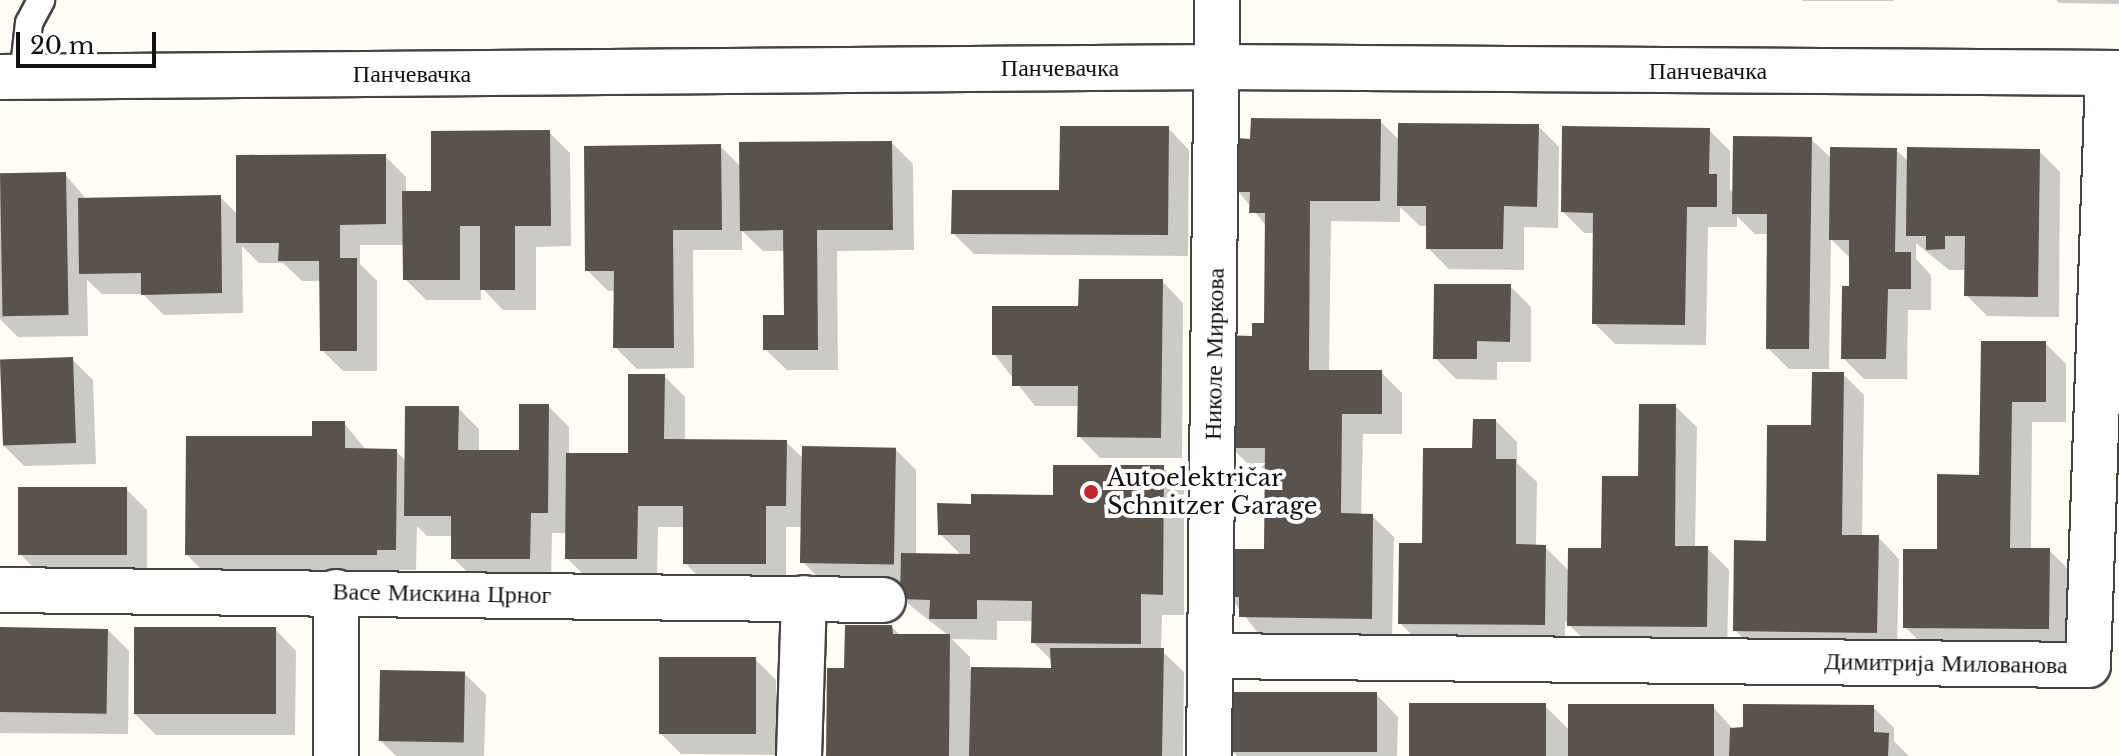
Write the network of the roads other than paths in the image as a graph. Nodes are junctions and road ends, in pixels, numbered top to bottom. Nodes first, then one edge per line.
1 (41, 0) edge
2 (1217, 0) edge
3 (1217, 67) junction
4 (2113, 73) edge
5 (12, 77) edge
6 (0, 590) edge
7 (336, 592) junction
8 (804, 598) junction
9 (883, 600) dead end
10 (1212, 656) junction
11 (336, 756) edge
12 (799, 756) edge
13 (1209, 756) edge

1 - 5 lane
2 - 3 street, Николе Миркова
3 - 4 street, Панчевачка
3 - 5 street, Панчевачка
3 - 10 street, Николе Миркова
4 - 10 street, Димитрија Милованова
6 - 7 street, Васе Мискина Црног
7 - 8 street, Васе Мискина Црног
7 - 11 street
8 - 9 street, Васе Мискина Црног
8 - 12 street
10 - 13 street, Николе Миркова

